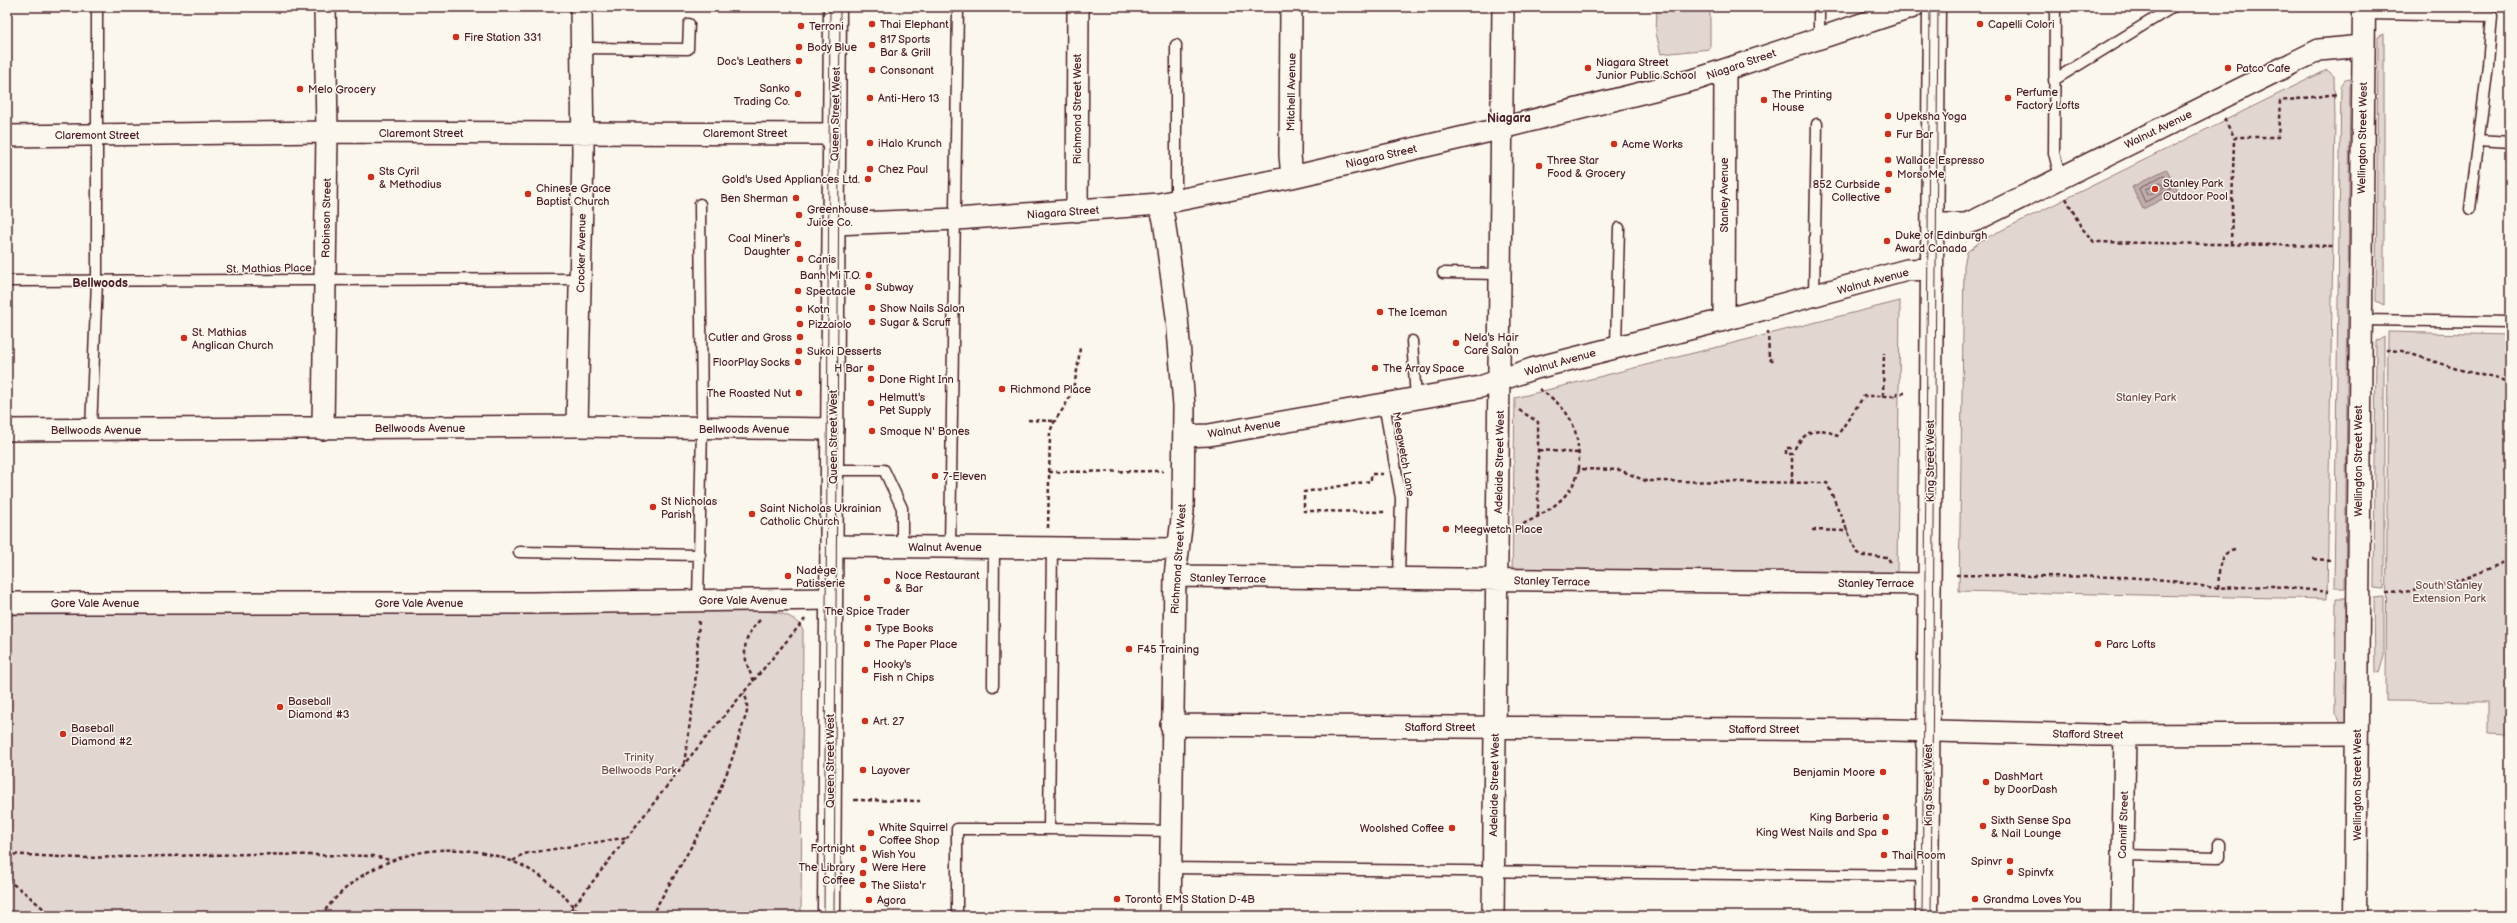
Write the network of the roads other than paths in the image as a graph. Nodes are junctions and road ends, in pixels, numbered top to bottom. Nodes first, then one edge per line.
1 (97, 7) edge
2 (325, 7) edge
3 (581, 7) edge
4 (836, 7) edge
5 (958, 7) edge
6 (1078, 7) edge
7 (1292, 7) edge
8 (1503, 7) edge
9 (1819, 7) edge
10 (1913, 7) edge
11 (1934, 7) edge
12 (2055, 7) edge
13 (2173, 7) edge
14 (2364, 11) edge
15 (689, 24) dead end
16 (1819, 37) junction
17 (1176, 45) dead end
18 (2364, 46) junction
19 (582, 48) junction
20 (1725, 71) junction
21 (2054, 80) junction
22 (1817, 124) dead end
23 (1502, 128) junction
24 (327, 132) junction
25 (583, 134) junction
26 (835, 134) junction
27 (98, 135) junction
28 (7, 136) edge
29 (2479, 140) junction
30 (2510, 142) edge
31 (1292, 177) junction
32 (2062, 187) junction
33 (1168, 203) junction
34 (700, 204) dead end
35 (2470, 209) dead end
36 (1077, 211) junction
37 (957, 219) junction
38 (834, 224) junction
39 (1933, 224) junction
40 (1619, 228) dead end
41 (1932, 269) junction
42 (1443, 273) dead end
43 (1501, 274) junction
44 (580, 278) junction
45 (325, 279) junction
46 (7, 281) edge
47 (97, 281) junction
48 (1814, 296) junction
49 (1724, 320) junction
50 (2360, 320) junction
51 (2510, 322) edge
52 (1412, 341) dead end
53 (1616, 346) junction
54 (1500, 380) junction
55 (1416, 398) junction
56 (1384, 404) junction
57 (577, 426) junction
58 (323, 429) junction
59 (702, 429) junction
60 (833, 429) junction
61 (7, 430) edge
62 (91, 430) junction
63 (1184, 436) junction
64 (832, 470) junction
65 (831, 546) junction
66 (994, 546) junction
67 (1052, 546) junction
68 (902, 547) junction
69 (950, 547) junction
70 (1178, 549) junction
71 (519, 552) dead end
72 (700, 554) junction
73 (1175, 576) junction
74 (1497, 578) junction
75 (1399, 580) junction
76 (1930, 584) junction
77 (831, 599) junction
78 (698, 600) junction
79 (7, 603) edge
80 (993, 686) dead end
81 (1171, 725) junction
82 (1495, 728) junction
83 (1929, 731) junction
84 (2125, 734) junction
85 (2357, 734) junction
86 (1049, 829) junction
87 (1170, 831) junction
88 (2219, 844) dead end
89 (2122, 855) junction
90 (1170, 868) junction
91 (1493, 871) junction
92 (1928, 876) junction
93 (829, 916) edge
94 (957, 916) edge
95 (1170, 916) edge
96 (1493, 916) edge
97 (1927, 916) edge
98 (2122, 916) edge
99 (2355, 916) edge

1 - 27 lane
2 - 24 street, Robinson Street
3 - 19 street, Crocker Avenue
4 - 26 main road, Queen Street West
5 - 37 lane
6 - 36 street, Richmond Street West
7 - 31 street, Mitchell Avenue
8 - 23 street, Adelaide Street West
9 - 16 lane
10 - 16 street, Niagara Street
11 - 39 main road, King Street West
12 - 21 lane
13 - 21 lane
14 - 18 main road, Wellington Street West
14 - 29 lane
15 - 19 lane
16 - 20 street, Niagara Street
17 - 33 lane
18 - 32 street, Walnut Avenue
18 - 50 main road, Wellington Street West
19 - 25 street, Crocker Avenue
20 - 23 street, Niagara Street
20 - 49 street, Stanley Avenue
21 - 32 lane
22 - 48 lane
23 - 31 street, Niagara Street
23 - 43 street, Adelaide Street West
24 - 25 street, Claremont Street
24 - 27 street, Claremont Street
24 - 45 street, Robinson Street
25 - 26 street, Claremont Street
25 - 44 street, Crocker Avenue
26 - 38 main road, Queen Street West
27 - 28 street, Claremont Street
27 - 47 lane
29 - 30 lane
29 - 35 lane
31 - 33 street, Niagara Street
32 - 39 street, Walnut Avenue
33 - 36 street, Niagara Street
33 - 63 street, Richmond Street West
34 - 59 lane
36 - 37 street, Niagara Street
37 - 38 street, Niagara Street
37 - 69 lane
38 - 60 main road, Queen Street West
39 - 41 main road, King Street West
40 - 53 lane
41 - 48 street, Walnut Avenue
41 - 76 main road, King Street West
42 - 43 lane
43 - 54 street, Adelaide Street West
44 - 45 lane, St. Mathias Place
44 - 57 street, Crocker Avenue
45 - 47 lane, St. Mathias Place
45 - 58 street, Robinson Street
46 - 47 lane, St. Mathias Place
47 - 62 lane
48 - 49 street, Walnut Avenue
49 - 53 street, Walnut Avenue
50 - 51 lane
50 - 85 main road, Wellington Street West
52 - 55 lane
53 - 54 street, Walnut Avenue
54 - 55 street, Walnut Avenue
54 - 74 street, Adelaide Street West
55 - 56 street, Walnut Avenue
56 - 63 street, Walnut Avenue
56 - 75 lane, Meegwetch Lane
57 - 58 street, Bellwoods Avenue
57 - 59 street, Bellwoods Avenue
58 - 62 street, Bellwoods Avenue
59 - 60 street, Bellwoods Avenue
59 - 72 lane
60 - 64 main road, Queen Street West
61 - 62 street, Bellwoods Avenue
63 - 70 street, Richmond Street West
64 - 65 main road, Queen Street West
64 - 68 lane
65 - 68 street, Walnut Avenue
65 - 77 main road, Queen Street West
66 - 67 street, Walnut Avenue
66 - 69 street, Walnut Avenue
66 - 80 lane
67 - 70 street, Walnut Avenue
67 - 86 lane
68 - 69 street, Walnut Avenue
70 - 73 street, Richmond Street West
71 - 72 lane
72 - 78 lane
73 - 75 street, Stanley Terrace
73 - 81 street, Richmond Street West
74 - 75 street, Stanley Terrace
74 - 76 street, Stanley Terrace
74 - 82 street, Adelaide Street West
76 - 83 main road, King Street West
77 - 78 street, Gore Vale Avenue
77 - 93 main road, Queen Street West
78 - 79 street, Gore Vale Avenue
81 - 82 street, Stafford Street
81 - 87 street, Richmond Street West
82 - 83 street, Stafford Street
82 - 91 street, Adelaide Street West
83 - 84 street, Stafford Street
83 - 92 main road, King Street West
84 - 85 street, Stafford Street
84 - 89 street, Canniff Street
85 - 99 main road, Wellington Street West
86 - 87 lane
86 - 94 lane
87 - 90 street, Richmond Street West
88 - 89 lane
89 - 98 street, Canniff Street
90 - 91 lane
90 - 95 street, Richmond Street West
91 - 92 lane
91 - 96 street, Adelaide Street West
92 - 97 main road, King Street West

